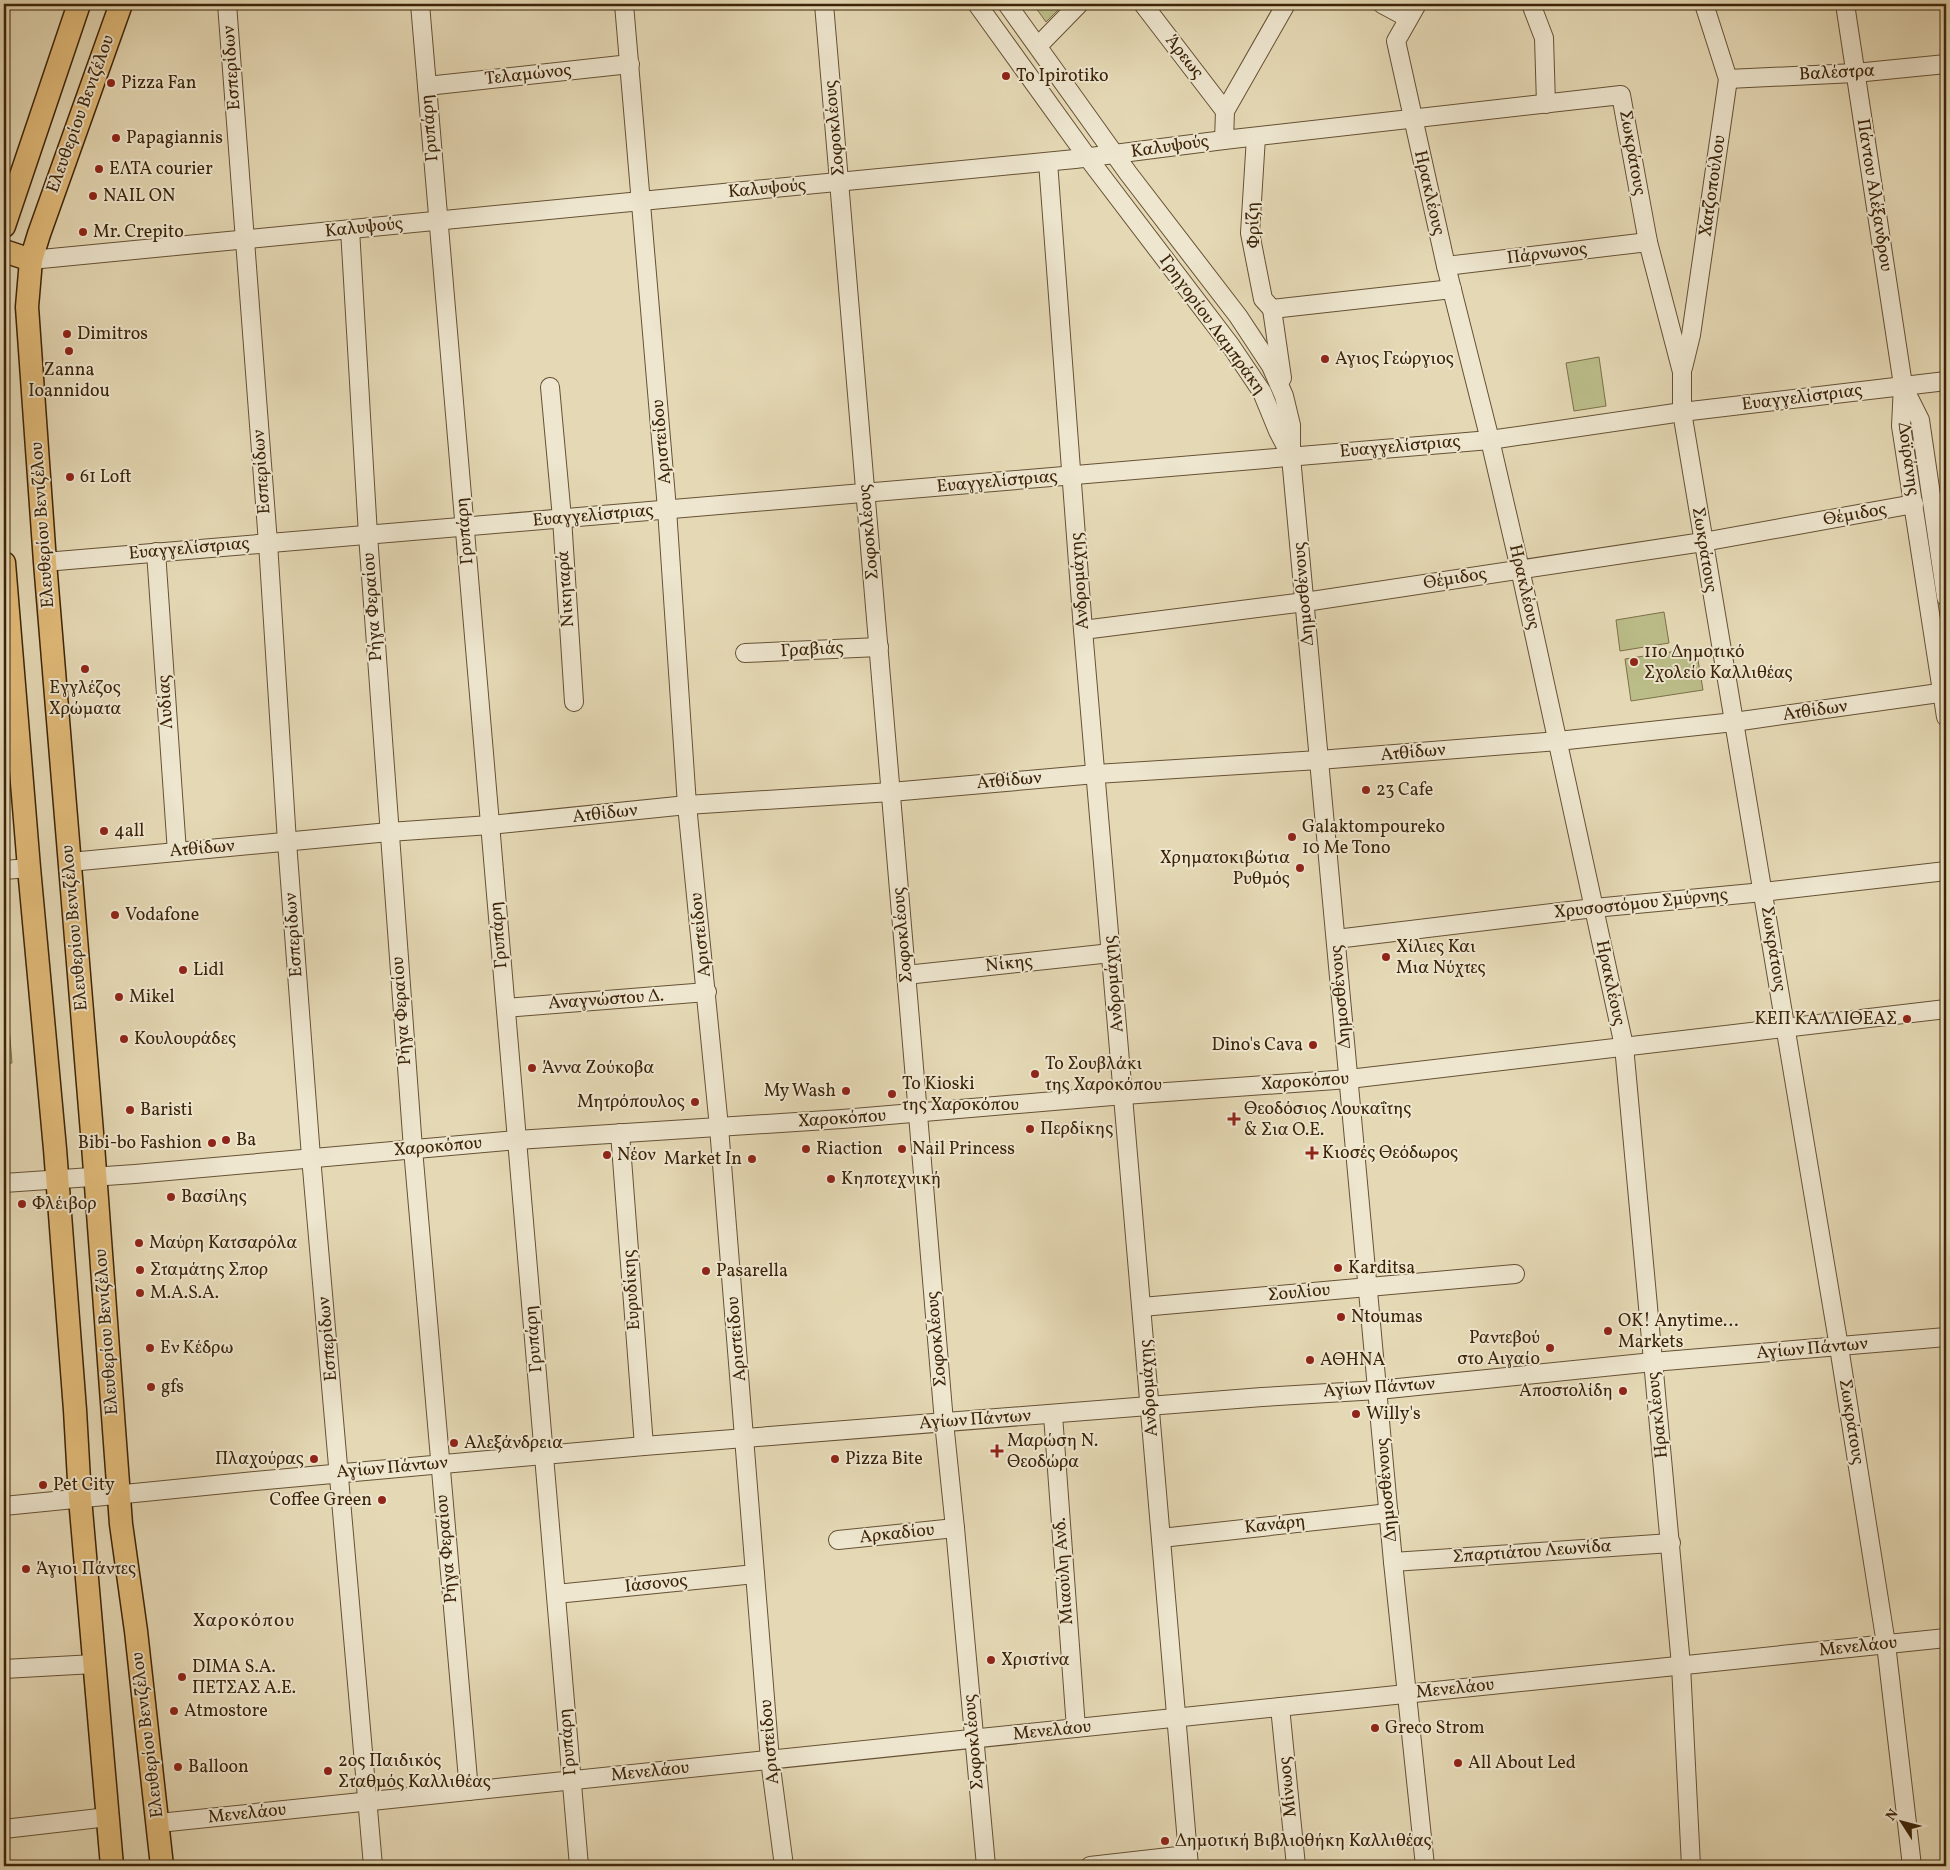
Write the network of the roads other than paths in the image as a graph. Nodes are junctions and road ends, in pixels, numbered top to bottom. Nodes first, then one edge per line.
1 (79, 4) edge
2 (121, 4) edge
3 (227, 4) edge
4 (420, 4) edge
5 (624, 4) edge
6 (824, 4) edge
7 (977, 4) edge
8 (1007, 4) edge
9 (1079, 4) edge
10 (1143, 4) edge
11 (1286, 4) edge
12 (1382, 4) edge
13 (1531, 4) edge
14 (1704, 4) edge
15 (1845, 4) edge
16 (1413, 11) edge
17 (1038, 46) junction
18 (630, 64) junction
19 (1946, 64) edge
20 (1855, 73) junction
21 (1728, 79) junction
22 (427, 86) junction
23 (1621, 96) joint
24 (1546, 104) junction
25 (1225, 111) junction
26 (1412, 118) junction
27 (1256, 137) junction
28 (1224, 140) junction
29 (1115, 154) junction
30 (1088, 158) junction
31 (1048, 162) junction
32 (840, 182) junction
33 (642, 201) junction
34 (438, 220) junction
35 (4, 226) edge
36 (350, 229) junction
37 (244, 239) junction
38 (1648, 242) junction
39 (4, 252) edge
40 (31, 260) junction
41 (1446, 266) junction
42 (4, 267) edge
43 (1452, 289) junction
44 (1272, 309) junction
45 (1682, 372) junction
46 (1946, 381) edge
47 (1903, 385) junction
48 (550, 386) dead end
49 (1284, 396) junction
50 (1682, 412) junction
51 (1490, 440) junction
52 (1291, 457) junction
53 (1072, 475) junction
54 (866, 493) junction
55 (1914, 504) junction
56 (667, 509) junction
57 (562, 518) junction
58 (464, 526) junction
59 (368, 535) junction
60 (1703, 542) junction
61 (268, 543) junction
62 (156, 552) junction
63 (45, 562) junction
64 (4, 563) edge
65 (1520, 569) junction
66 (1946, 597) edge
67 (1305, 602) junction
68 (1083, 630) junction
69 (879, 646) junction
70 (745, 653) dead end
71 (1944, 692) edge
72 (574, 702) dead end
73 (1946, 717) edge
74 (1734, 722) junction
75 (1558, 741) junction
76 (1319, 760) junction
77 (1096, 774) junction
78 (891, 792) junction
79 (687, 805) junction
80 (490, 825) junction
81 (389, 832) junction
82 (287, 842) junction
83 (177, 852) junction
84 (70, 862) junction
85 (28, 868) junction
86 (1946, 871) edge
87 (4, 877) edge
88 (1763, 892) junction
89 (1594, 908) junction
90 (1336, 939) junction
91 (1111, 953) junction
92 (906, 975) junction
93 (707, 992) junction
94 (506, 1008) junction
95 (1946, 1009) edge
96 (1786, 1028) junction
97 (1624, 1046) junction
98 (1349, 1079) junction
99 (1124, 1095) junction
100 (918, 1113) junction
101 (719, 1127) junction
102 (620, 1134) junction
103 (517, 1140) junction
104 (413, 1149) junction
105 (311, 1157) junction
106 (95, 1176) junction
107 (57, 1179) junction
108 (4, 1183) edge
109 (1515, 1274) dead end
110 (1368, 1287) junction
111 (1142, 1306) junction
112 (1946, 1337) edge
113 (1839, 1347) junction
114 (1653, 1362) junction
115 (1378, 1390) junction
116 (1150, 1406) junction
117 (1053, 1414) junction
118 (944, 1422) junction
119 (745, 1438) junction
120 (644, 1446) junction
121 (544, 1455) junction
122 (439, 1464) junction
123 (340, 1474) junction
124 (119, 1494) junction
125 (80, 1498) junction
126 (4, 1506) edge
127 (1389, 1513) junction
128 (955, 1528) junction
129 (1161, 1538) junction
130 (838, 1540) dead end
131 (1671, 1543) junction
132 (1393, 1562) junction
133 (756, 1574) junction
134 (556, 1594) junction
135 (1946, 1638) edge
136 (1886, 1644) junction
137 (94, 1664) junction
138 (1681, 1665) junction
139 (4, 1669) edge
140 (1407, 1694) junction
141 (1280, 1707) junction
142 (1176, 1718) junction
143 (1076, 1728) junction
144 (974, 1739) junction
145 (770, 1760) junction
146 (572, 1780) junction
147 (469, 1791) junction
148 (368, 1802) junction
149 (108, 1817) junction
150 (158, 1823) junction
151 (4, 1829) edge
152 (1188, 1861) edge
153 (112, 1866) edge
154 (162, 1866) edge
155 (373, 1866) edge
156 (579, 1866) edge
157 (784, 1866) edge
158 (986, 1866) edge
159 (1090, 1866) edge
160 (1296, 1866) edge
161 (1425, 1866) edge
162 (1690, 1866) edge
163 (1912, 1866) edge

1 - 35 main road, Ελευθερίου Βενιζέλου
2 - 40 main road, Ελευθερίου Βενιζέλου
3 - 37 street, Εσπερίδων
4 - 22 street, Γρυπάρη
5 - 18 street, Αριστείδου
6 - 32 street, Σοφοκλέους
7 - 30 street, Γρηγορίου Λαμπράκη
8 - 17 street, Γρηγορίου Λαμπράκη
9 - 17 street
10 - 25 street, Άρεως
11 - 25 street
12 - 16 street
13 - 24 street
14 - 21 street, Χατζοπούλου
15 - 20 street, Πάντου Αλέξανδρου
16 - 26 street, Ηρακλέους
17 - 29 street, Γρηγορίου Λαμπράκη
18 - 22 street, Τελαμώνος
18 - 33 street, Αριστείδου
19 - 20 street, Βαλέστρα
20 - 21 street, Βαλέστρα
20 - 47 street, Πάντου Αλέξανδρου
21 - 45 street, Χατζοπούλου
22 - 34 street, Γρυπάρη
23 - 24 street, Καλυψούς
23 - 38 street, Σωκράτους
24 - 26 street, Καλυψούς
25 - 28 street
26 - 27 street, Καλυψούς
26 - 41 street, Ηρακλέους
27 - 28 street, Καλυψούς
27 - 44 street, Φρίζη
28 - 29 street, Καλυψούς
29 - 30 street, Καλυψούς
29 - 49 street, Γρηγορίου Λαμπράκη
30 - 31 street, Καλυψούς
30 - 52 street, Γρηγορίου Λαμπράκη
31 - 32 street, Καλυψούς
31 - 53 street, Ανδρομάχης
32 - 33 street, Καλυψούς
32 - 54 street, Σοφοκλέους
33 - 34 street, Καλυψούς
33 - 56 street, Αριστείδου
34 - 36 street, Καλυψούς
34 - 58 street, Γρυπάρη
36 - 37 street, Καλυψούς
36 - 59 street, Ρήγα Φεραίου
37 - 40 street, Καλυψούς
37 - 61 street, Εσπερίδων
38 - 41 street, Πάρνωνος
38 - 45 street, Σωκράτους
39 - 40 main road
40 - 42 main road
40 - 63 main road, Ελευθερίου Βενιζέλου
41 - 43 street, Ηρακλέους
43 - 44 street
43 - 51 street, Ηρακλέους
44 - 49 street, Φρίζη
45 - 50 street, Σωκράτους
46 - 47 street, Ευαγγελίστριας
47 - 50 street, Ευαγγελίστριας
47 - 55 street, Δοϊράνης
47 - 66 street, Δοϊράνης
48 - 57 street, Νικηταρά
49 - 52 street, Γρηγορίου Λαμπράκη
50 - 51 street, Ευαγγελίστριας
50 - 60 street, Σωκράτους
51 - 52 street, Ευαγγελίστριας
51 - 65 street, Ηρακλέους
52 - 53 street, Ευαγγελίστριας
52 - 67 street, Δημοσθένους
53 - 54 street, Ευαγγελίστριας
53 - 68 street, Ανδρομάχης
54 - 56 street, Ευαγγελίστριας
54 - 69 street, Σοφοκλέους
55 - 60 street, Θέμιδος
55 - 71 street, Δοϊράνης
56 - 57 street, Ευαγγελίστριας
56 - 79 street, Αριστείδου
57 - 58 street, Ευαγγελίστριας
57 - 72 street, Νικηταρά
58 - 59 street, Ευαγγελίστριας
58 - 80 street, Γρυπάρη
59 - 61 street, Ευαγγελίστριας
59 - 81 street, Ρήγα Φεραίου
60 - 65 street, Θέμιδος
60 - 74 street, Σωκράτους
61 - 62 street, Ευαγγελίστριας
61 - 82 street, Εσπερίδων
62 - 63 street, Ευαγγελίστριας
62 - 83 street, Λυδίας
63 - 84 main road, Ελευθερίου Βενιζέλου
64 - 85 main road
65 - 67 street, Θέμιδος
65 - 75 street, Ηρακλέους
67 - 68 street, Θέμιδος
67 - 76 street, Δημοσθένους
68 - 77 street, Ανδρομάχης
69 - 70 street, Γραβιάς
69 - 78 street, Σοφοκλέους
71 - 73 street, Δοϊράνης
71 - 74 street, Ατθίδων
74 - 75 street, Ατθίδων
74 - 88 street, Σωκράτους
75 - 76 street, Ατθίδων
75 - 89 street, Ηρακλέους
76 - 77 street, Ατθίδων
76 - 90 street, Δημοσθένους
77 - 78 street, Ατθίδων
77 - 91 street, Ανδρομάχης
78 - 79 street, Ατθίδων
78 - 92 street, Σοφοκλέους
79 - 80 street, Ατθίδων
79 - 93 street, Αριστείδου
80 - 81 street, Ατθίδων
80 - 94 street, Γρυπάρη
81 - 82 street, Ατθίδων
81 - 104 street, Ρήγα Φεραίου
82 - 83 street, Ατθίδων
82 - 105 street, Εσπερίδων
83 - 84 street, Ατθίδων
84 - 106 main road, Ελευθερίου Βενιζέλου
85 - 87 street
85 - 107 main road
86 - 88 street, Χρυσοστόμου Σμύρνης
88 - 89 street, Χρυσοστόμου Σμύρνης
88 - 96 street, Σωκράτους
89 - 90 street, Χρυσοστόμου Σμύρνης
89 - 97 street, Ηρακλέους
90 - 98 street, Δημοσθένους
91 - 92 street, Νίκης
91 - 99 street, Ανδρομάχης
92 - 100 street, Σοφοκλέους
93 - 94 street, Αναγνώστου Δ.
93 - 101 street, Αριστείδου
94 - 103 street, Γρυπάρη
95 - 96 street, Χαροκόπου
96 - 97 street, Χαροκόπου
96 - 113 street, Σωκράτους
97 - 98 street, Χαροκόπου
97 - 114 street, Ηρακλέους
98 - 99 street, Χαροκόπου
98 - 110 street, Δημοσθένους
99 - 100 street, Χαροκόπου
99 - 111 street, Ανδρομάχης
100 - 101 street, Χαροκόπου
100 - 118 street, Σοφοκλέους
101 - 102 street, Χαροκόπου
101 - 119 street, Αριστείδου
102 - 103 street, Χαροκόπου
102 - 120 street, Ευρυδίκης
103 - 104 street, Χαροκόπου
103 - 121 street, Γρυπάρη
104 - 105 street, Χαροκόπου
104 - 122 street, Ρήγα Φεραίου
105 - 106 street, Χαροκόπου
105 - 123 street, Εσπερίδων
106 - 107 street, Χαροκόπου
106 - 124 main road, Ελευθερίου Βενιζέλου
107 - 108 street, Χαροκόπου
107 - 125 main road
109 - 110 street, Σουλίου
110 - 111 street, Σουλίου
110 - 115 street, Δημοσθένους
111 - 116 street, Ανδρομάχης
112 - 113 street, Αγίων Πάντων
113 - 114 street, Αγίων Πάντων
113 - 136 street, Σωκράτους
114 - 115 street, Αγίων Πάντων
114 - 131 street, Ηρακλέους
115 - 116 street, Αγίων Πάντων
115 - 127 street, Δημοσθένους
116 - 117 street, Αγίων Πάντων
116 - 129 street, Ανδρομάχης
117 - 118 street, Αγίων Πάντων
117 - 143 street, Μιαούλη Ανδ.
118 - 119 street, Αγίων Πάντων
118 - 128 street, Σοφοκλέους
119 - 120 street, Αγίων Πάντων
119 - 133 street, Αριστείδου
120 - 121 street, Αγίων Πάντων
121 - 122 street, Αγίων Πάντων
121 - 134 street, Γρυπάρη
122 - 123 street, Αγίων Πάντων
122 - 147 street, Ρήγα Φεραίου
123 - 124 street, Αγίων Πάντων
123 - 148 street, Εσπερίδων
124 - 125 street, Αγίων Πάντων
124 - 150 main road, Ελευθερίου Βενιζέλου
125 - 126 street, Αγίων Πάντων
125 - 137 main road
127 - 129 street, Κανάρη
127 - 132 street, Δημοσθένους
128 - 130 street, Αρκαδίου
128 - 144 street, Σοφοκλέους
129 - 142 street, Ανδρομάχης
131 - 132 street, Σπαρτιάτου Λεωνίδα
131 - 138 street, Ηρακλέους
132 - 140 street, Δημοσθένους
133 - 134 street, Ιάσονος
133 - 145 street, Αριστείδου
134 - 146 street, Γρυπάρη
135 - 136 street, Μενελάου
136 - 138 street, Μενελάου
136 - 163 street, Σωκράτους
137 - 139 street
137 - 149 main road
138 - 140 street, Μενελάου
138 - 162 street, Ηρακλέους
140 - 141 street, Μενελάου
140 - 161 street, Δημοσθένους
141 - 142 street, Μενελάου
141 - 160 street, Μίνωος
142 - 143 street, Μενελάου
142 - 152 street, Ανδρομάχης
143 - 144 street, Μενελάου
144 - 145 street, Μενελάου
144 - 158 street, Σοφοκλέους
145 - 146 street, Μενελάου
145 - 157 street, Αριστείδου
146 - 147 street, Μενελάου
146 - 156 street, Γρυπάρη
147 - 148 street, Μενελάου
148 - 150 street, Μενελάου
148 - 155 street, Εσπερίδων
149 - 151 street
149 - 153 main road
150 - 154 main road, Ελευθερίου Βενιζέλου
152 - 159 street

